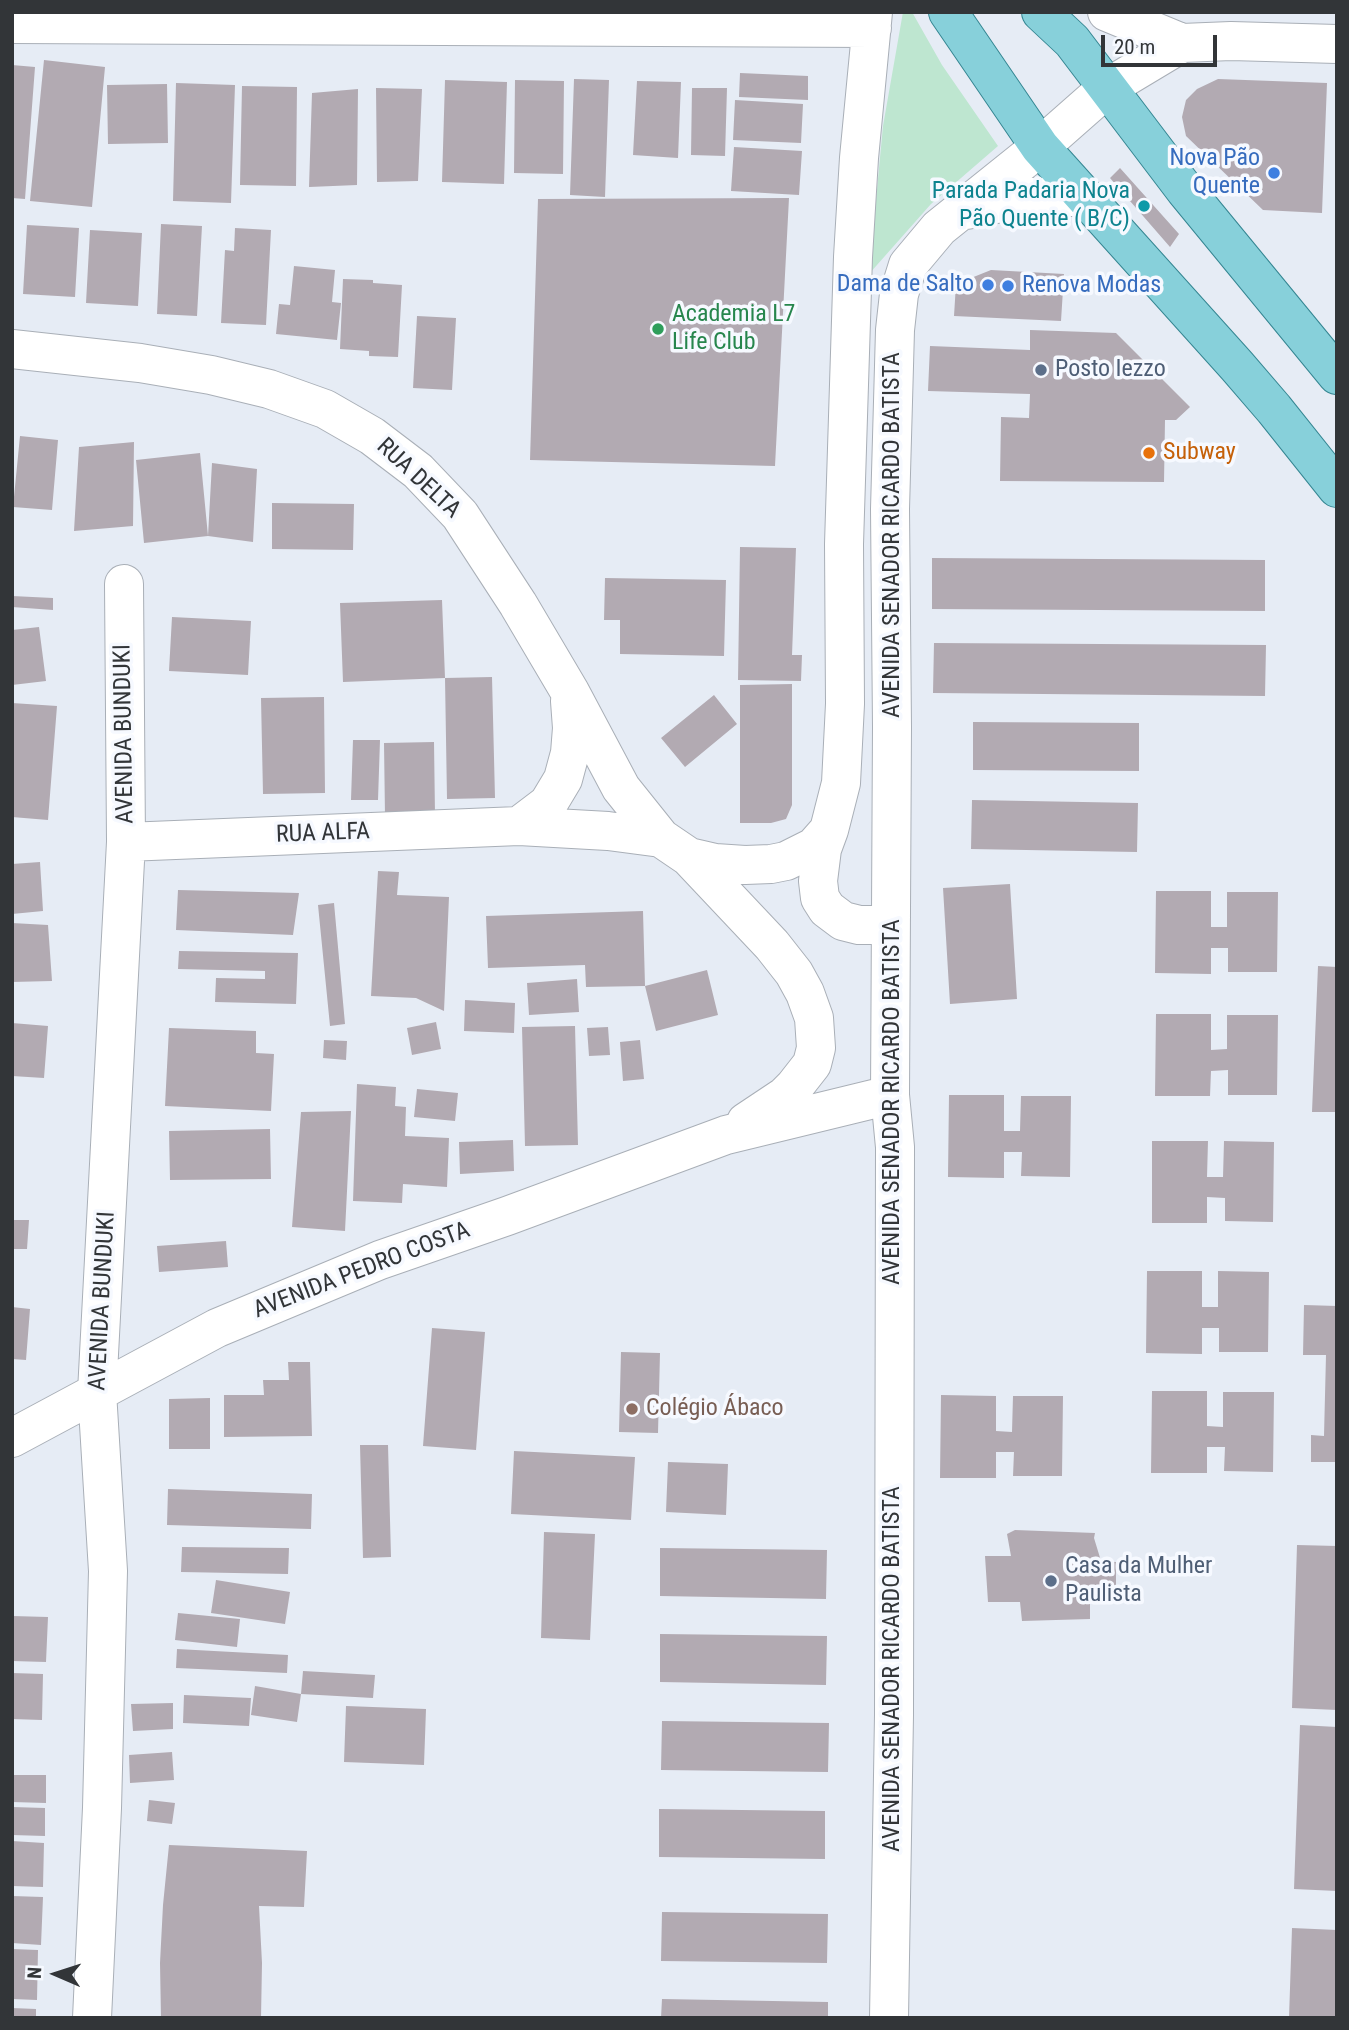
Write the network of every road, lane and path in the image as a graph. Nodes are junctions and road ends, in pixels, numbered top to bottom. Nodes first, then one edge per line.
1 (948, 12) edge
2 (1041, 12) edge
3 (1107, 12) edge
4 (872, 20) edge
5 (12, 24) edge
6 (1182, 43) junction
7 (1337, 44) edge
8 (1107, 88) junction
9 (1040, 147) junction
10 (1085, 197) junction
11 (961, 211) junction
12 (12, 349) edge
13 (1337, 374) edge
14 (1337, 488) edge
15 (124, 584) dead end
16 (570, 692) junction
17 (520, 826) junction
18 (829, 830) junction
19 (126, 842) junction
20 (675, 847) junction
21 (891, 917) junction
22 (890, 1095) junction
23 (726, 1135) junction
24 (97, 1392) junction
25 (12, 1438) edge
26 (92, 2018) edge
27 (889, 2018) edge

1 - 9 main road
2 - 8 main road
3 - 6 street
4 - 5 street
4 - 18 street, AVENIDA SENADOR RICARDO BATISTA
6 - 7 street
6 - 8 street, AVENIDA SENADOR RICARDO BATISTA
8 - 9 street, AVENIDA SENADOR RICARDO BATISTA
8 - 13 main road
9 - 10 main road
9 - 11 street, AVENIDA SENADOR RICARDO BATISTA
10 - 11 street, AVENIDA SENADOR RICARDO BATISTA
10 - 14 main road
11 - 21 street, AVENIDA SENADOR RICARDO BATISTA
12 - 16 street, RUA DELTA
15 - 19 street, AVENIDA BUNDUKI
16 - 17 street
16 - 20 street, RUA DELTA
17 - 19 street, RUA ALFA
17 - 20 street, RUA ALFA
18 - 20 street
18 - 21 street, AVENIDA SENADOR RICARDO BATISTA
19 - 24 street, AVENIDA BUNDUKI
20 - 23 street, RUA DELTA
21 - 22 street, AVENIDA SENADOR RICARDO BATISTA
22 - 23 street
22 - 27 street, AVENIDA SENADOR RICARDO BATISTA
23 - 24 street, AVENIDA PEDRO COSTA
24 - 25 street, AVENIDA PEDRO COSTA
24 - 26 street, AVENIDA BUNDUKI

